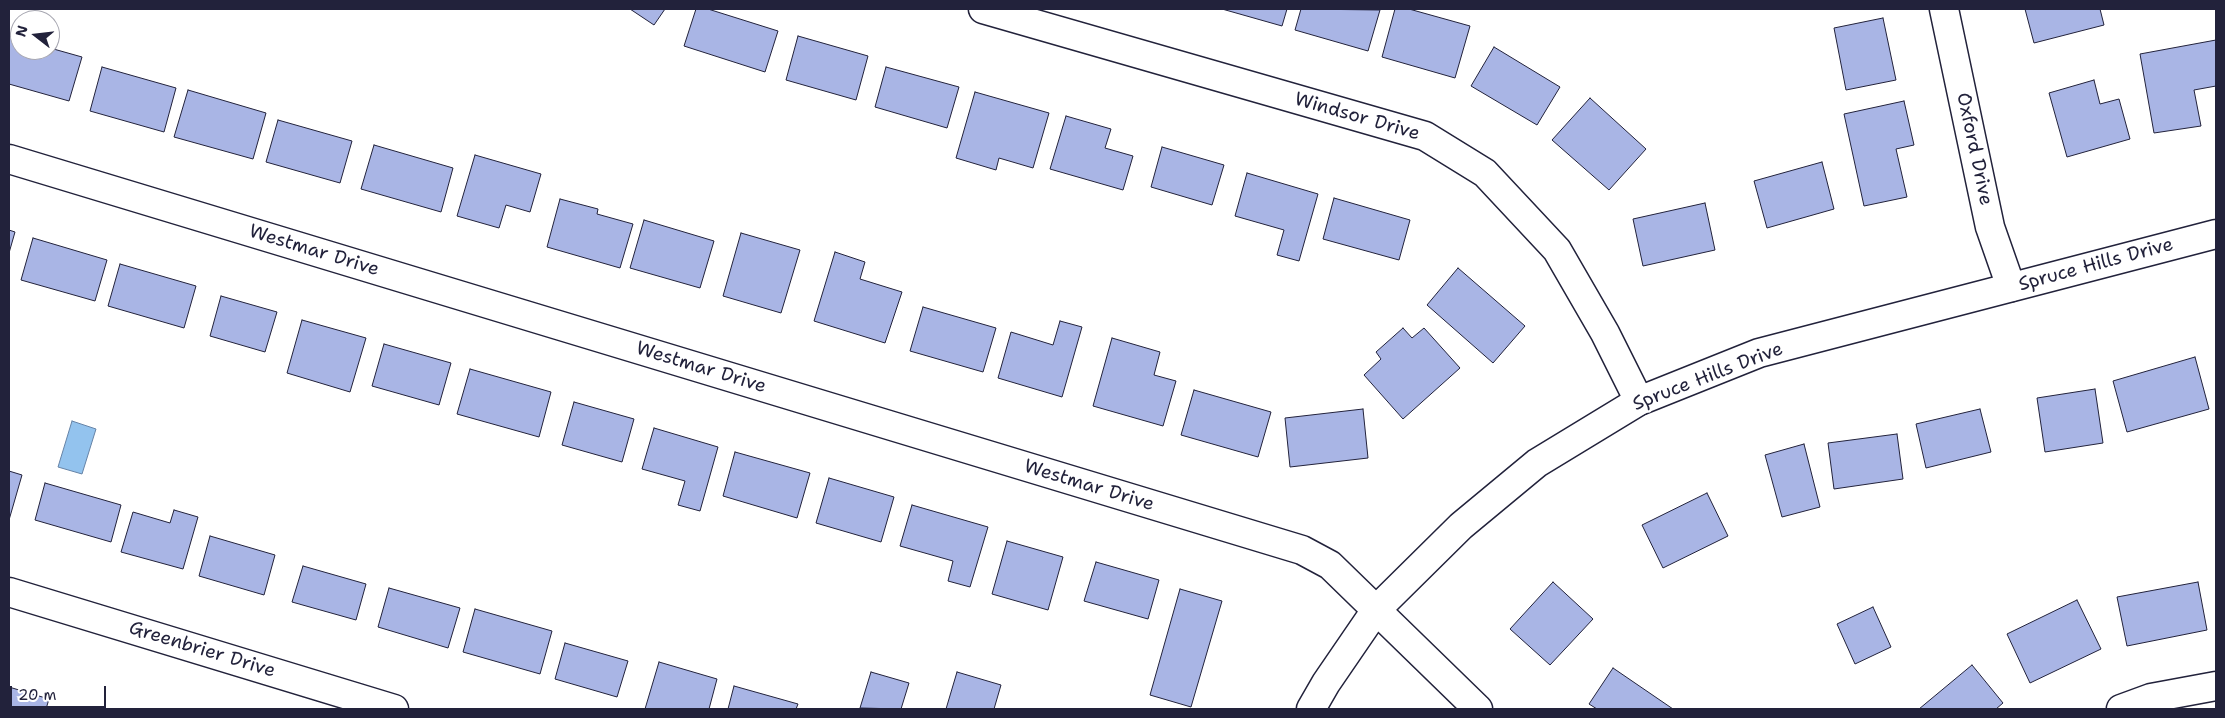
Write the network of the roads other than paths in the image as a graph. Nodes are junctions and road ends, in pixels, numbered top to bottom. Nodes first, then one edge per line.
1 (983, 9) edge
2 (1944, 9) edge
3 (9, 159) edge
4 (2216, 234) edge
5 (2011, 287) junction
6 (1639, 401) junction
7 (9, 592) edge
8 (1376, 610) junction
9 (2216, 686) edge
10 (394, 709) edge
11 (1311, 709) edge
12 (1478, 709) edge
13 (2121, 709) edge

1 - 6 street, Windsor Drive
2 - 5 street, Oxford Drive
3 - 8 street, Westmar Drive
4 - 5 street, Spruce Hills Drive
5 - 6 street, Spruce Hills Drive
6 - 8 street, Spruce Hills Drive
7 - 10 street, Greenbrier Drive
8 - 11 street, Spruce Hills Drive
8 - 12 street, Westmar Drive
9 - 13 street

